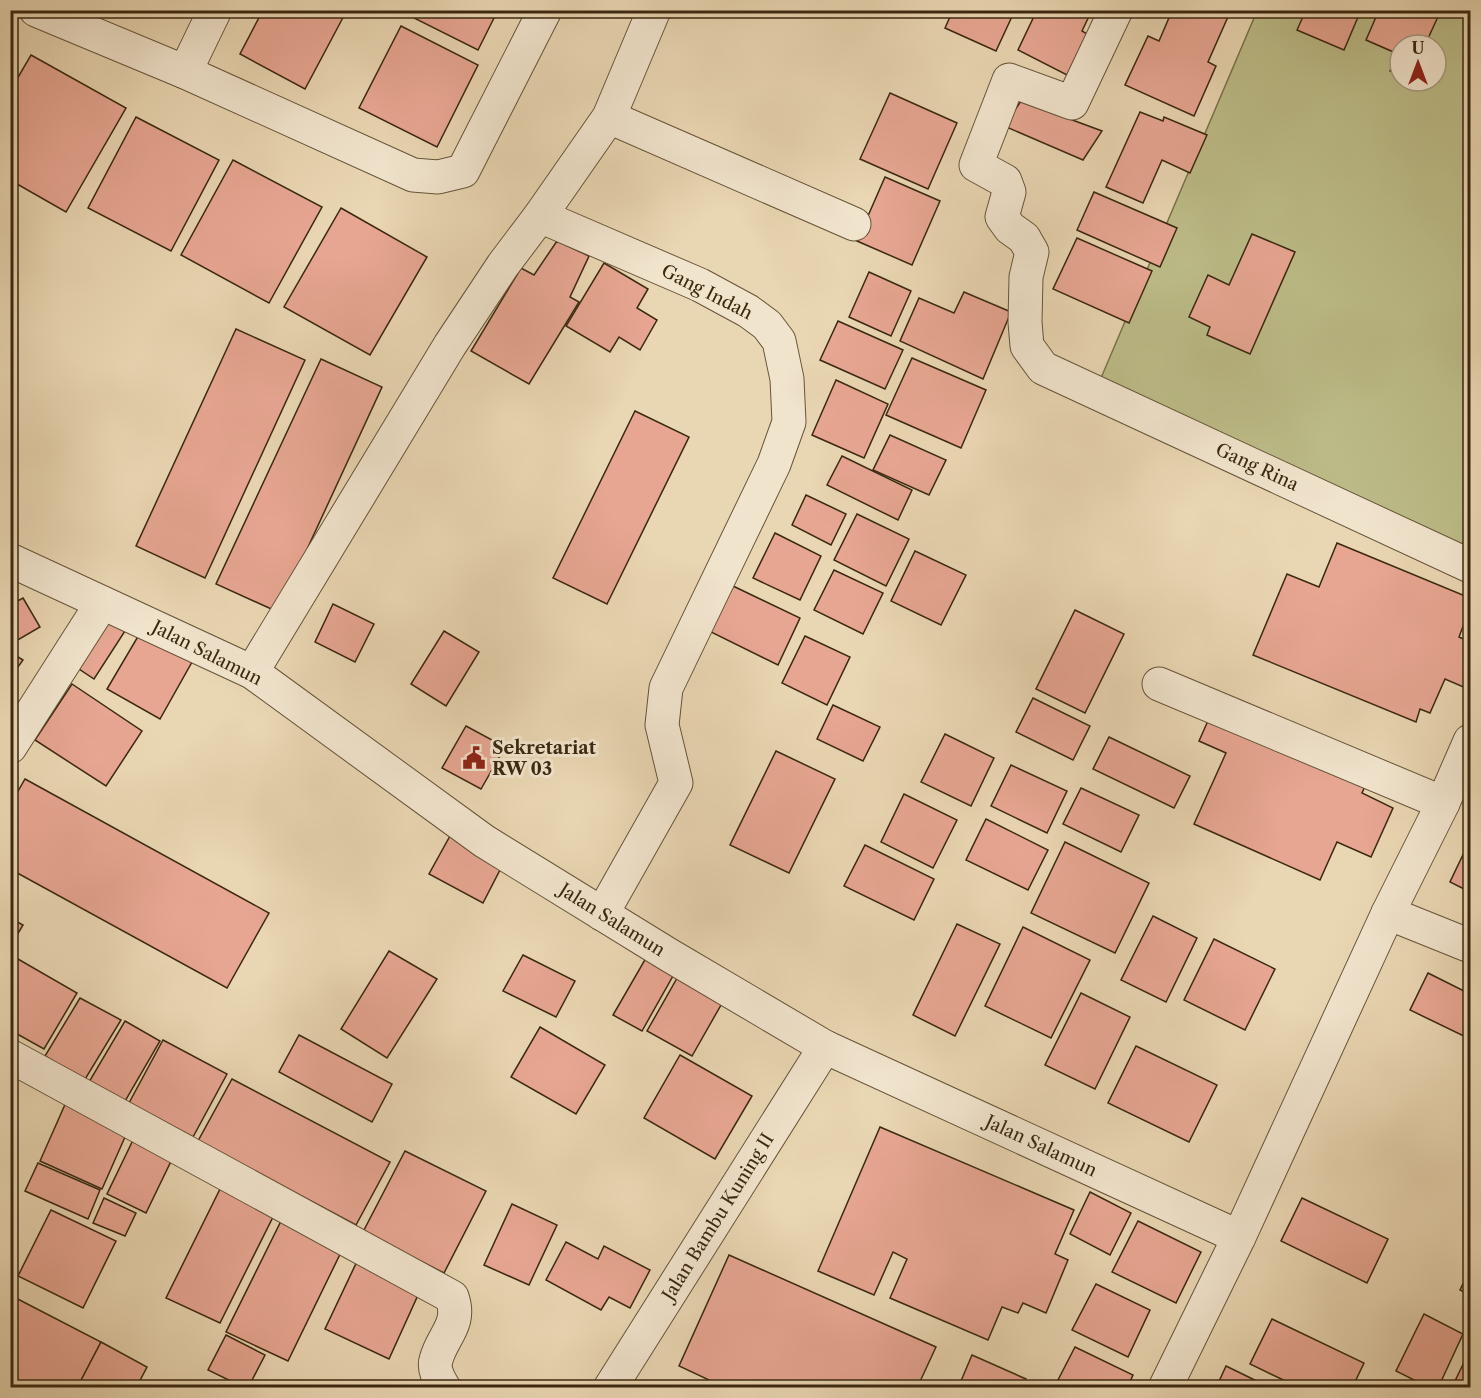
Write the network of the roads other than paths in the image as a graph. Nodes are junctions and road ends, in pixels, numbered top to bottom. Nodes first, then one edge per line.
1 (36, 10) edge
2 (215, 10) edge
3 (545, 10) edge
4 (654, 10) edge
5 (1116, 10) edge
6 (185, 72) junction
7 (609, 117) junction
8 (540, 216) junction
9 (854, 224) dead end
10 (10, 560) edge
11 (1470, 566) edge
12 (102, 603) junction
13 (252, 672) junction
14 (1159, 684) dead end
15 (1470, 741) edge
16 (10, 747) edge
17 (1443, 803) junction
18 (1388, 912) junction
19 (602, 914) junction
20 (1470, 946) edge
21 (825, 1047) junction
22 (10, 1056) edge
23 (1239, 1237) junction
24 (444, 1388) edge
25 (610, 1388) edge
26 (1165, 1388) edge

1 - 6 street
2 - 6 street
3 - 6 street
4 - 7 street
5 - 11 street, Gang Rina
7 - 8 street
7 - 9 street
8 - 13 street
8 - 19 street, Gang Indah
10 - 12 street, Jalan Salamun
12 - 13 street, Jalan Salamun
12 - 16 street
13 - 19 street, Jalan Salamun
14 - 17 street
15 - 17 street
17 - 18 street
18 - 20 street
18 - 23 street
19 - 21 street, Jalan Salamun
21 - 23 street, Jalan Salamun
21 - 25 street, Jalan Bambu Kuning II
22 - 24 street
23 - 26 street

